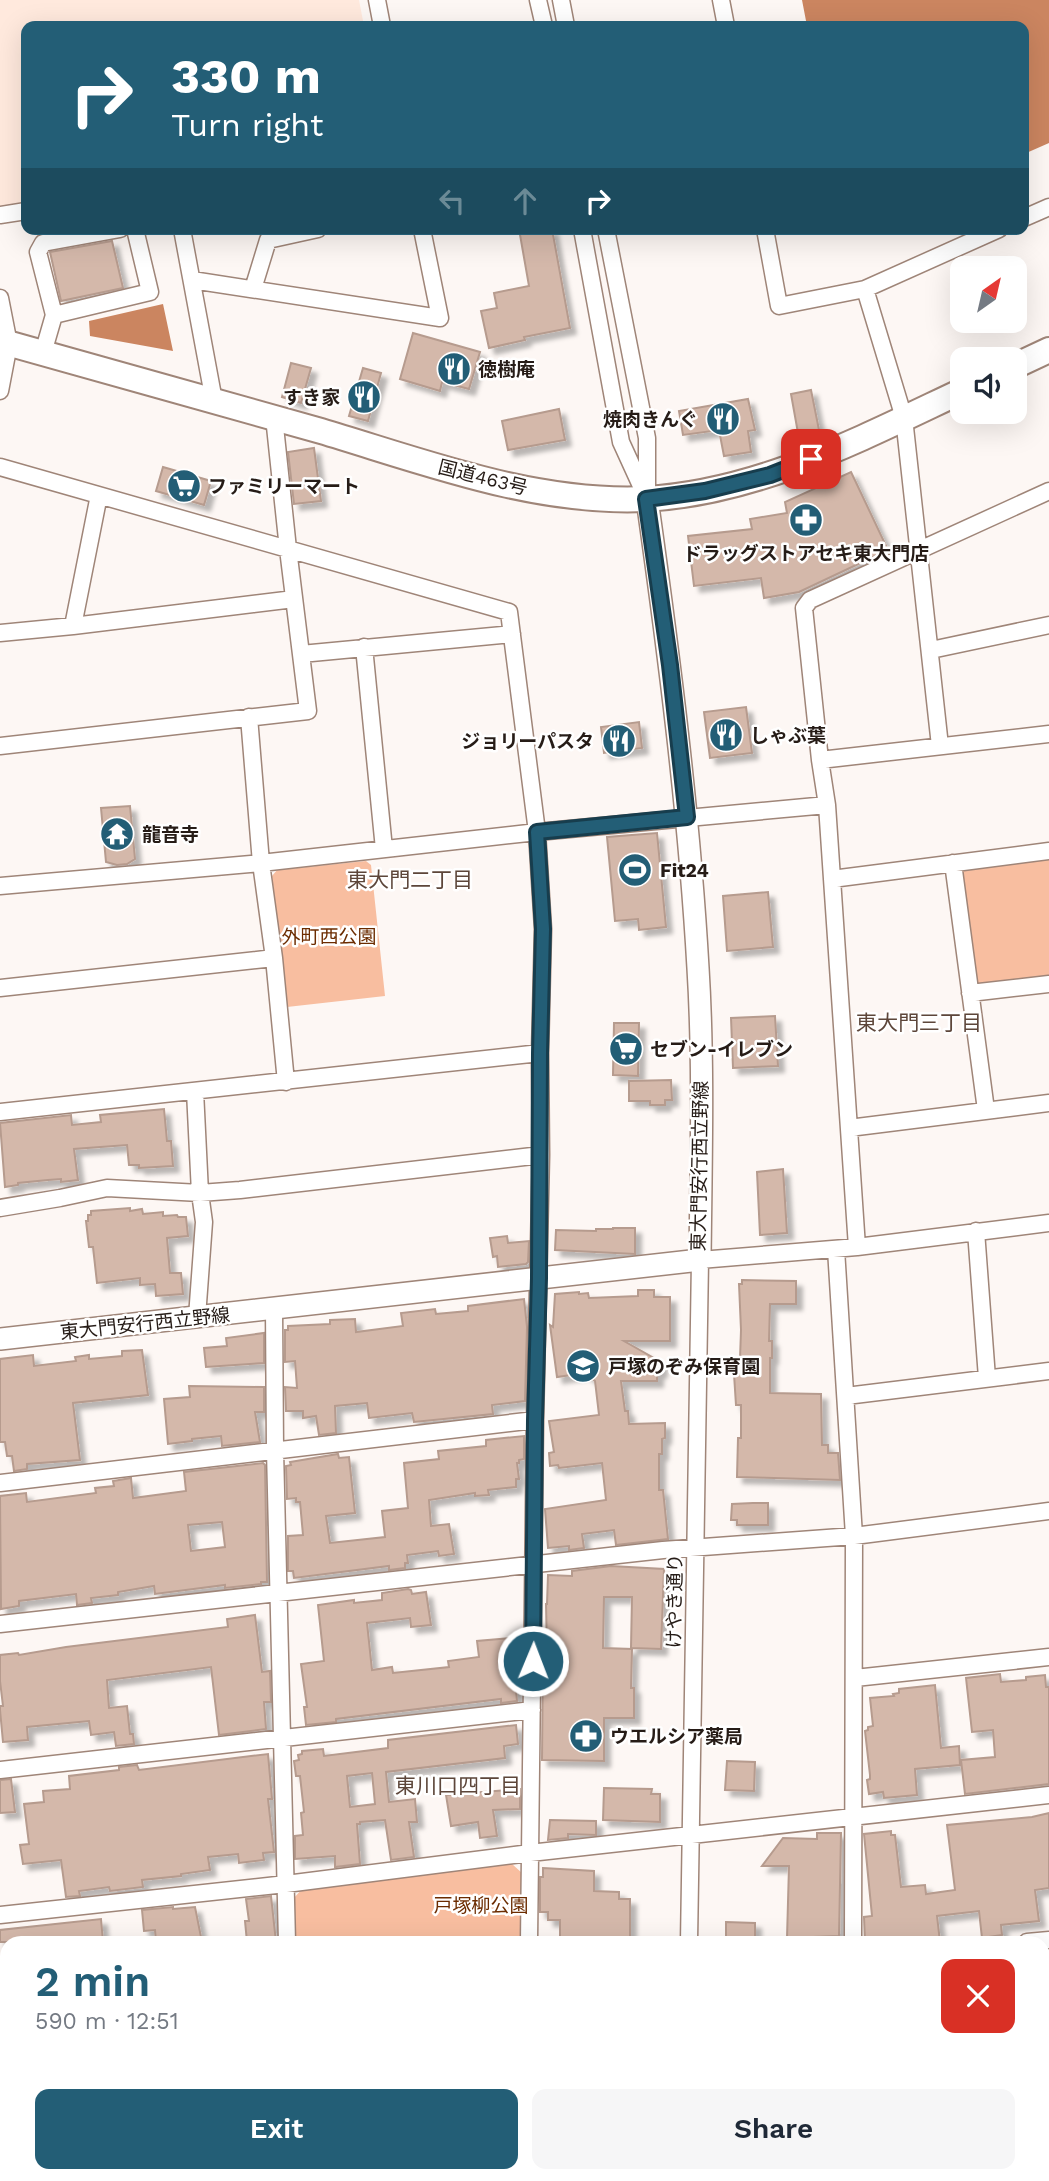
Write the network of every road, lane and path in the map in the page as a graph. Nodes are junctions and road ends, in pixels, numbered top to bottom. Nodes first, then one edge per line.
1 (377, 0) edge
2 (538, 0) edge
3 (561, 0) edge
4 (721, 0) edge
5 (381, 21) edge
6 (543, 21) edge
7 (565, 21) edge
8 (725, 21) edge
9 (1049, 207) edge
10 (21, 212) edge
11 (0, 215) edge
12 (1029, 216) edge
13 (87, 235) edge
14 (136, 235) edge
15 (183, 235) edge
16 (291, 235) edge
17 (423, 235) edge
18 (583, 235) edge
19 (607, 235) edge
20 (766, 235) edge
21 (986, 235) edge
22 (192, 280) junction
23 (253, 289) junction
24 (865, 289) junction
25 (0, 298) edge
26 (54, 316) junction
27 (5, 343) edge
28 (1049, 350) edge
29 (43, 353) junction
30 (1027, 360) edge
31 (0, 391) edge
32 (950, 397) edge
33 (214, 401) junction
34 (274, 417) junction
35 (904, 418) junction
36 (0, 467) edge
37 (1049, 491) edge
38 (99, 495) junction
39 (646, 499) junction
40 (288, 549) junction
41 (918, 551) junction
42 (294, 599) junction
43 (1049, 625) edge
44 (73, 626) junction
45 (0, 632) edge
46 (512, 634) junction
47 (365, 647) junction
48 (931, 650) junction
49 (301, 654) junction
50 (249, 717) junction
51 (1049, 734) edge
52 (0, 746) edge
53 (940, 746) junction
54 (820, 760) junction
55 (827, 805) junction
56 (687, 817) junction
57 (537, 832) junction
58 (384, 849) junction
59 (1049, 851) edge
60 (261, 863) junction
61 (953, 863) junction
62 (832, 879) junction
63 (0, 886) edge
64 (274, 958) junction
65 (1049, 984) edge
66 (0, 988) edge
67 (971, 993) junction
68 (540, 1053) junction
69 (286, 1082) junction
70 (195, 1091) junction
71 (1049, 1103) edge
72 (986, 1110) junction
73 (0, 1112) edge
74 (849, 1128) junction
75 (541, 1155) junction
76 (200, 1193) junction
77 (0, 1208) edge
78 (1049, 1223) edge
79 (976, 1231) junction
80 (857, 1247) junction
81 (836, 1249) junction
82 (700, 1260) junction
83 (539, 1278) junction
84 (274, 1309) junction
85 (197, 1317) junction
86 (0, 1339) edge
87 (1049, 1371) edge
88 (987, 1378) junction
89 (846, 1396) junction
90 (535, 1420) junction
91 (275, 1450) junction
92 (0, 1483) edge
93 (1049, 1511) edge
94 (854, 1536) junction
95 (696, 1547) junction
96 (534, 1563) junction
97 (279, 1591) junction
98 (0, 1624) edge
99 (1049, 1657) edge
100 (855, 1678) junction
101 (532, 1710) junction
102 (282, 1738) junction
103 (0, 1770) edge
104 (1049, 1795) edge
105 (853, 1818) junction
106 (691, 1835) junction
107 (530, 1853) junction
108 (286, 1884) junction
109 (0, 1915) edge
110 (287, 1936) edge
111 (529, 1936) edge
112 (689, 1936) edge
113 (853, 1936) edge

1 - 5 street
2 - 6 street
3 - 7 street
4 - 8 street
9 - 12 street
10 - 11 street
13 - 26 street
14 - 26 street
15 - 22 street
16 - 23 street
17 - 23 street
18 - 39 street
19 - 39 street
20 - 24 street
21 - 24 street
22 - 23 street
22 - 33 street
24 - 35 street
25 - 27 street
26 - 29 street
27 - 29 highway, 国道463号
27 - 31 street
28 - 30 highway
29 - 33 highway, 国道463号
32 - 35 highway, 国道463号
33 - 34 highway, 国道463号
34 - 39 highway, 国道463号
34 - 40 street
35 - 39 highway, 国道463号
35 - 41 street
36 - 38 street
37 - 41 street
38 - 40 street
38 - 44 street
39 - 56 main road, 東大門安行西立野線
40 - 42 street
40 - 46 street
41 - 48 street
41 - 54 street
42 - 44 street
42 - 49 street
43 - 48 street
44 - 45 street
46 - 47 street
46 - 57 street
47 - 49 street
47 - 58 street
48 - 53 street
49 - 50 street
50 - 52 street
50 - 60 street
51 - 53 street
53 - 54 street
54 - 55 street
55 - 56 street
55 - 62 street
56 - 57 street
56 - 82 main road, 東大門安行西立野線
57 - 58 street
57 - 68 street
58 - 60 street
59 - 61 street
60 - 63 street
60 - 64 street
61 - 62 street
61 - 67 street
62 - 74 street
64 - 66 street
64 - 69 street
65 - 67 street
67 - 72 street
68 - 69 street
68 - 75 street
69 - 70 street
70 - 73 street
70 - 76 street
71 - 72 street
72 - 74 street
74 - 80 street
75 - 76 street
75 - 83 street
76 - 77 street
76 - 85 street
78 - 79 street
79 - 80 street
79 - 88 street
80 - 81 street
81 - 82 street
81 - 89 street
82 - 83 main road, 東大門安行西立野線
82 - 95 street, けやき通り
83 - 84 main road, 東大門安行西立野線
83 - 90 street
84 - 85 main road, 東大門安行西立野線
84 - 91 street
85 - 86 main road, 東大門安行西立野線
87 - 88 street
88 - 89 street
89 - 94 street
90 - 91 street
90 - 96 street
91 - 92 street
91 - 97 street
93 - 94 street
94 - 95 street
94 - 100 street
95 - 96 street
95 - 106 street, けやき通り
96 - 97 street
96 - 101 street
97 - 98 street
97 - 102 street
99 - 100 street
100 - 105 street
101 - 102 street
101 - 107 street
102 - 103 street
102 - 108 street
104 - 105 street
105 - 106 street
105 - 113 street
106 - 107 street
106 - 112 street, けやき通り
107 - 108 street
107 - 111 street
108 - 109 street
108 - 110 street

